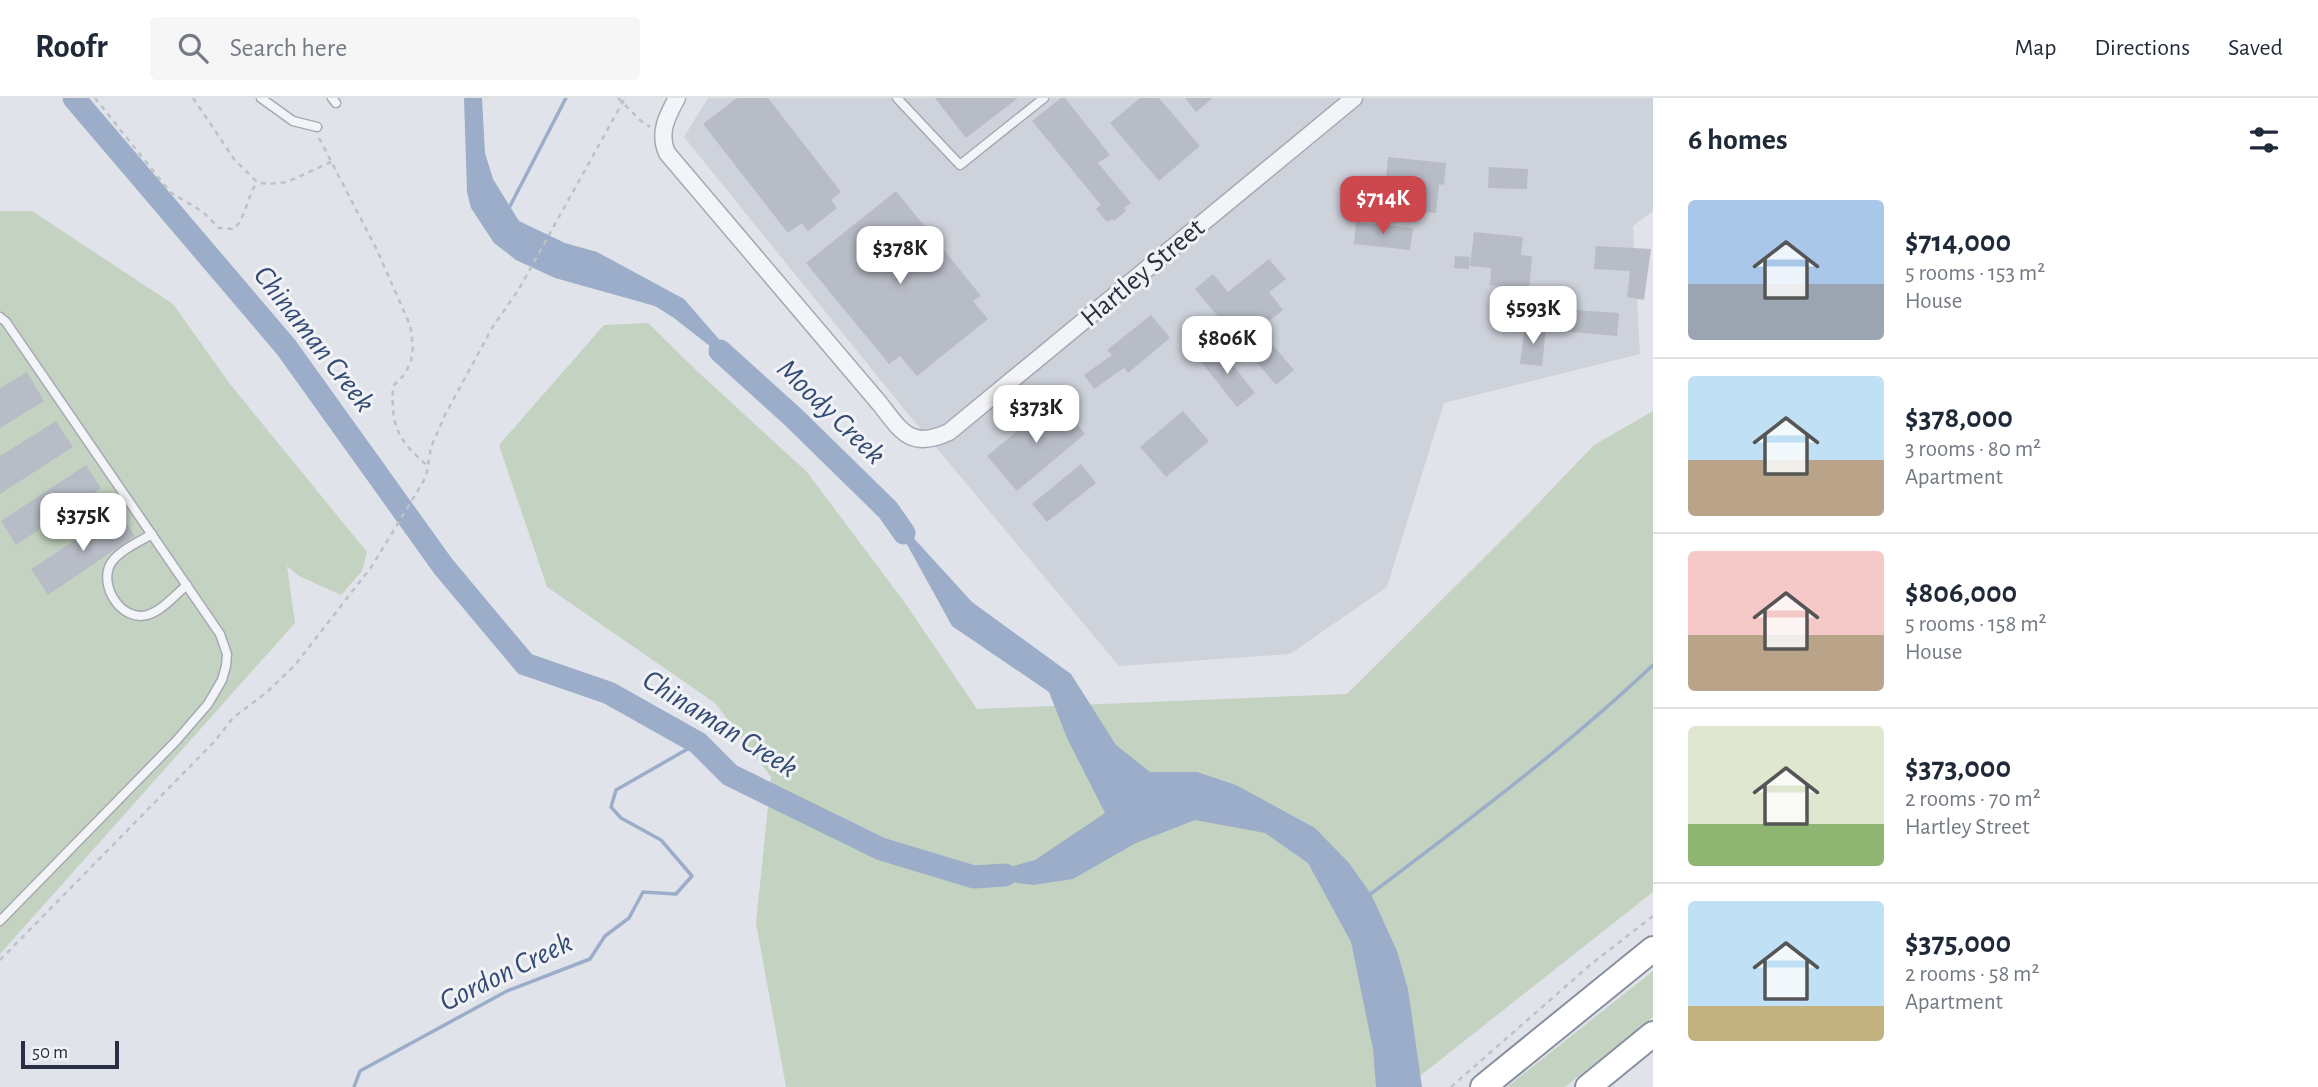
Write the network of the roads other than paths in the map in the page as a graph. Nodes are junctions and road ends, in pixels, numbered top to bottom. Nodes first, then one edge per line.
1 (261, 98) edge
2 (677, 98) edge
3 (897, 98) edge
4 (1044, 98) edge
5 (1354, 98) edge
6 (317, 127) road end
7 (0, 317) edge
8 (152, 534) junction
9 (187, 585) junction
10 (0, 921) edge
11 (1653, 949) edge
12 (1653, 1034) edge
13 (1483, 1087) edge
14 (1588, 1087) edge

1 - 6 lane
2 - 5 street, Hartley Street
3 - 4 lane
7 - 8 lane
8 - 9 lane
8 - 9 lane
9 - 10 lane
11 - 13 highway
12 - 14 highway

